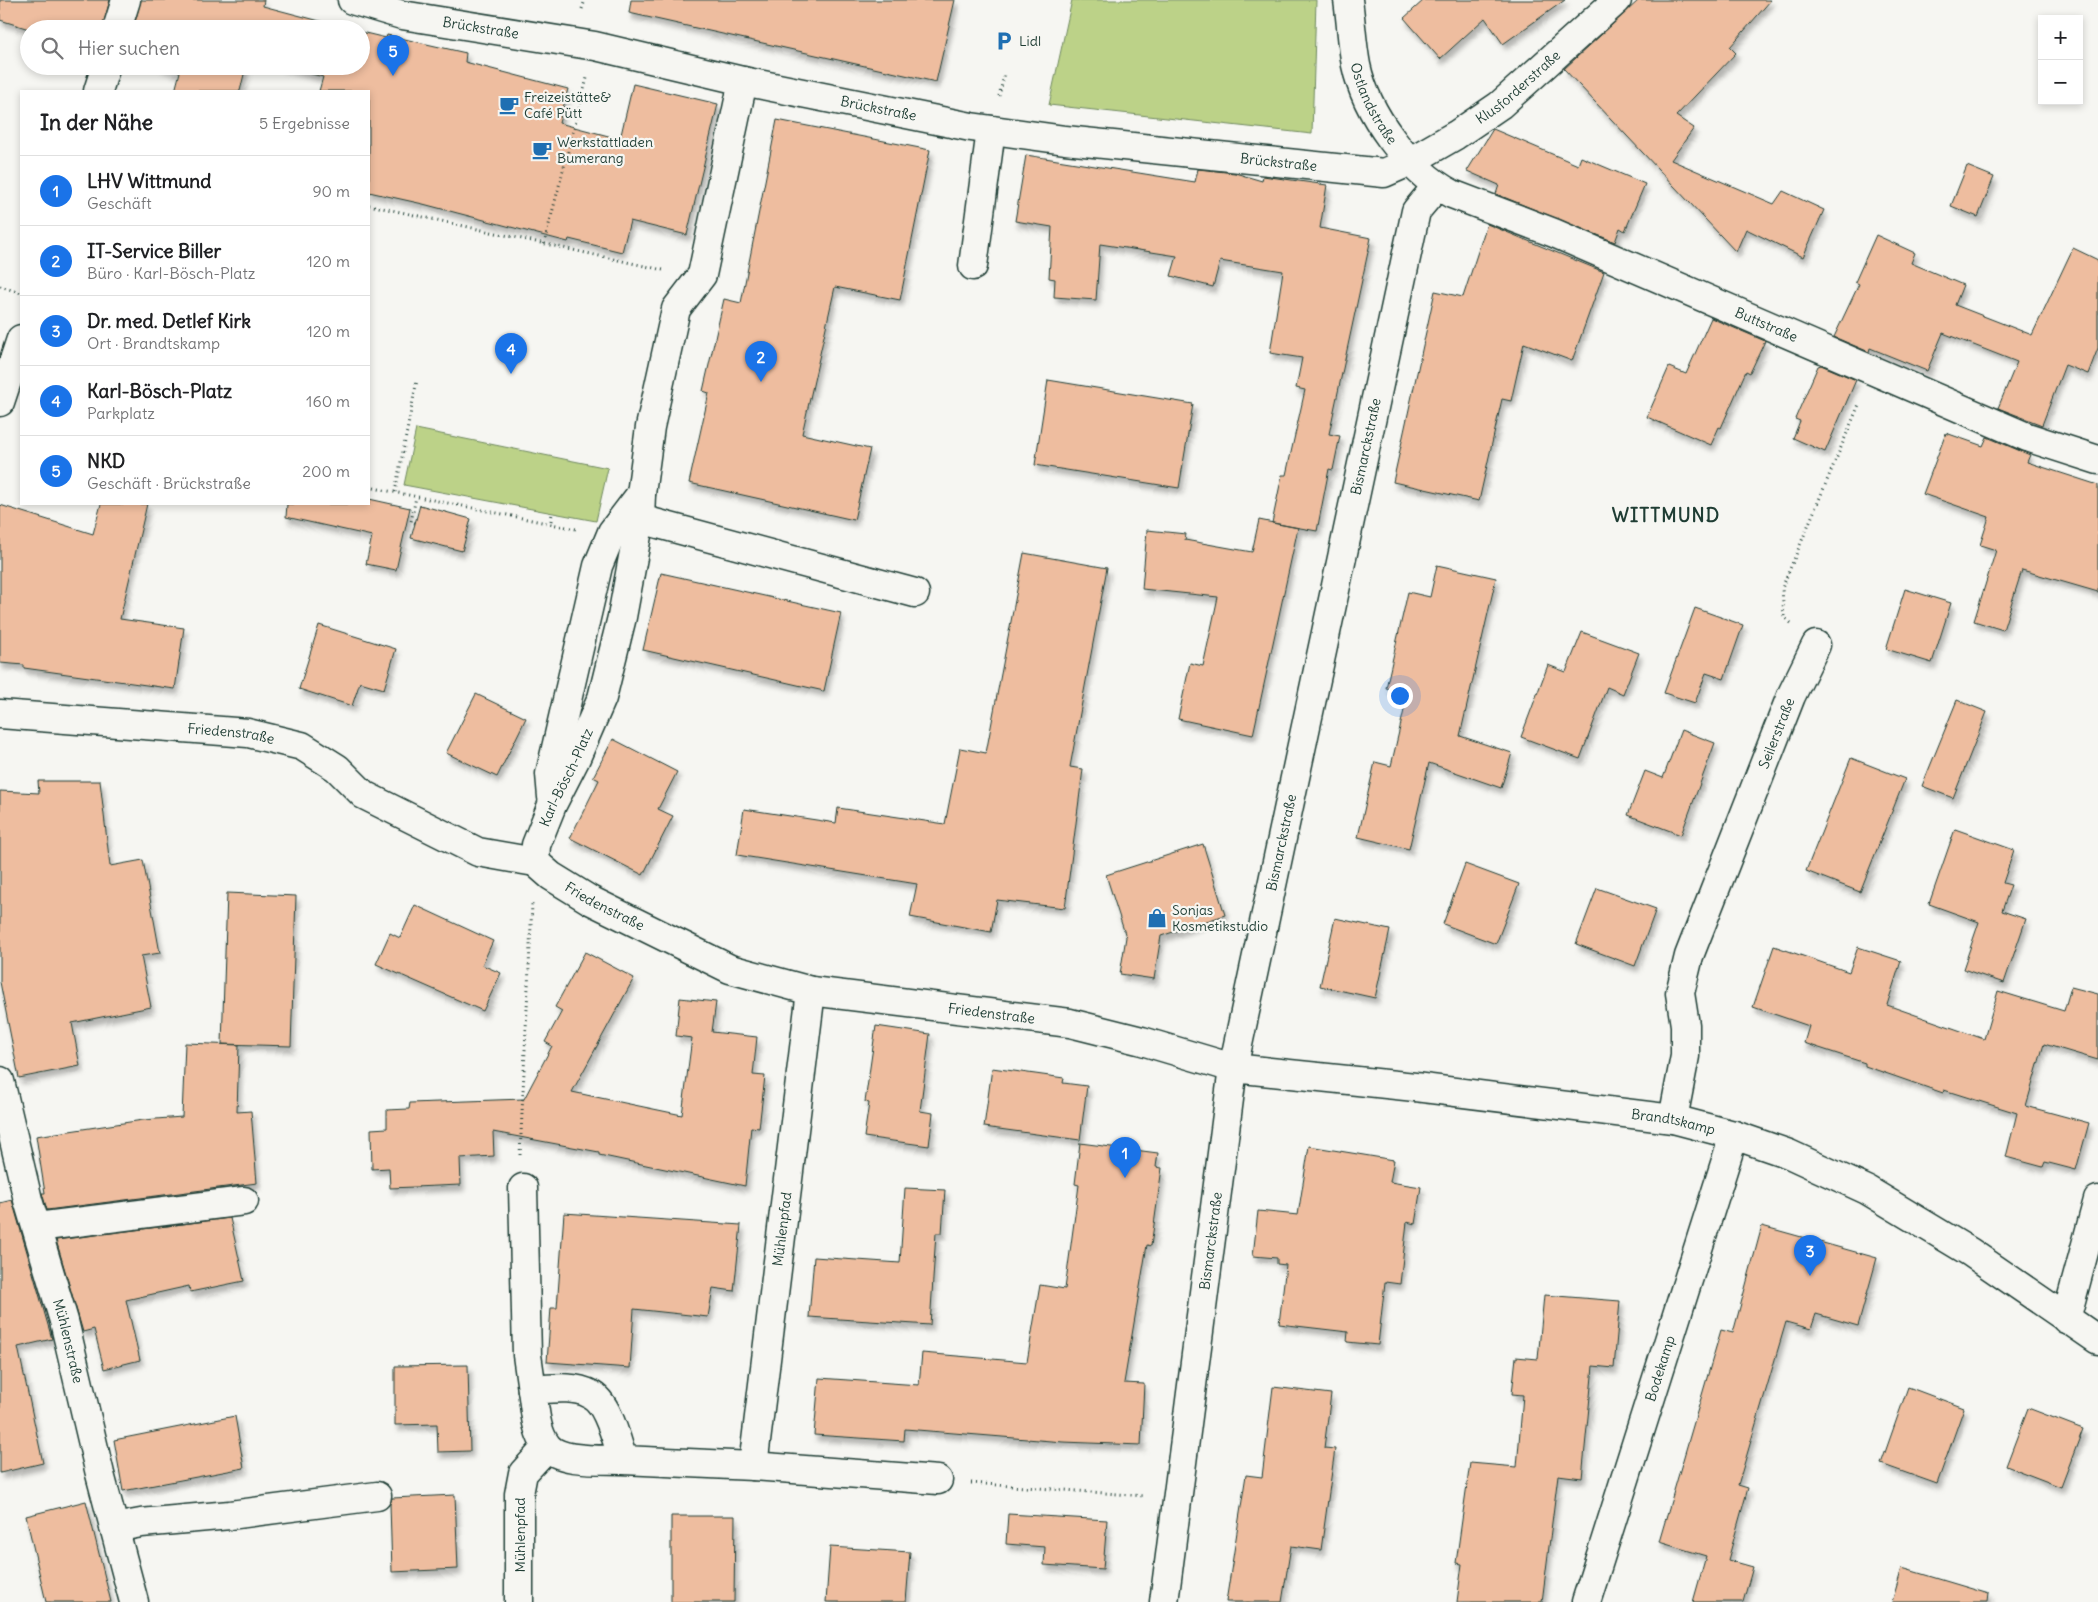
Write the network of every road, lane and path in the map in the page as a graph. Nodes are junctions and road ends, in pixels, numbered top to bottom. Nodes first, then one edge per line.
1 (126, 0) edge
2 (352, 0) edge
3 (1348, 0) edge
4 (1617, 0) edge
5 (120, 20) edge
6 (595, 46) junction
7 (103, 75) edge
8 (743, 81) junction
9 (98, 90) edge
10 (991, 130) junction
11 (1410, 162) junction
12 (1437, 186) junction
13 (370, 205) edge
14 (544, 244) junction
15 (973, 266) dead end
16 (702, 275) junction
17 (0, 286) edge
18 (20, 293) edge
19 (20, 342) edge
20 (1873, 371) junction
21 (417, 380) dead end
22 (0, 402) edge
23 (2098, 460) edge
24 (370, 486) edge
25 (395, 492) junction
26 (416, 497) junction
27 (641, 506) junction
28 (552, 513) dead end
29 (551, 521) dead end
30 (415, 523) dead end
31 (610, 537) junction
32 (915, 593) dead end
33 (1816, 645) joint
34 (0, 714) edge
35 (552, 805) junction
36 (535, 862) junction
37 (812, 991) junction
38 (1233, 1068) junction
39 (0, 1083) edge
40 (1673, 1119) junction
41 (1734, 1135) junction
42 (523, 1188) joint
43 (244, 1200) dead end
44 (2098, 1200) edge
45 (37, 1227) junction
46 (2066, 1319) junction
47 (2098, 1340) edge
48 (532, 1390) junction
49 (547, 1447) junction
50 (623, 1460) junction
51 (753, 1466) junction
52 (938, 1480) joint
53 (377, 1496) dead end
54 (1177, 1496) junction
55 (114, 1528) junction
56 (134, 1602) edge
57 (520, 1602) edge
58 (1164, 1602) edge
59 (1586, 1602) edge

1 - 5 street
2 - 6 street, Brückstraße
3 - 11 street, Ostlandstraße
4 - 11 street, Klusforderstraße
6 - 8 street, Brückstraße
6 - 14 path
7 - 9 street
8 - 10 street, Brückstraße
8 - 16 street, Karl-Bösch-Platz
10 - 11 street, Brückstraße
10 - 15 street
11 - 12 street, Ostlandstraße
12 - 20 street, Buttstraße
12 - 38 street, Bismarckstraße
13 - 14 path
14 - 16 path
16 - 27 street, Karl-Bösch-Platz
17 - 18 path
19 - 22 street
20 - 23 street, Buttstraße
20 - 33 path
21 - 25 path
24 - 25 path
25 - 26 path
26 - 30 path
26 - 31 path
27 - 31 street
27 - 32 street
27 - 35 street, Karl-Bösch-Platz
28 - 29 path
31 - 35 street
33 - 40 street, Seilerstraße
34 - 36 street, Friedenstraße
35 - 36 street, Karl-Bösch-Platz
36 - 37 street, Friedenstraße
36 - 42 path
37 - 38 street, Friedenstraße
37 - 51 street, Mühlenpfad
38 - 40 street, Brandtskamp
38 - 54 street, Bismarckstraße
39 - 45 street, Mühlenstraße
40 - 41 street, Brandtskamp
41 - 46 street, Brandtskamp
41 - 59 street, Bodekamp
42 - 48 street
43 - 45 street
44 - 46 street
45 - 55 street, Mühlenstraße
46 - 47 street, Brandtskamp
48 - 49 street
48 - 50 street
49 - 50 street
49 - 57 street, Mühlenpfad
50 - 51 street
51 - 52 street
52 - 54 path
53 - 55 street
54 - 58 street, Bismarckstraße
55 - 56 street, Mühlenstraße

